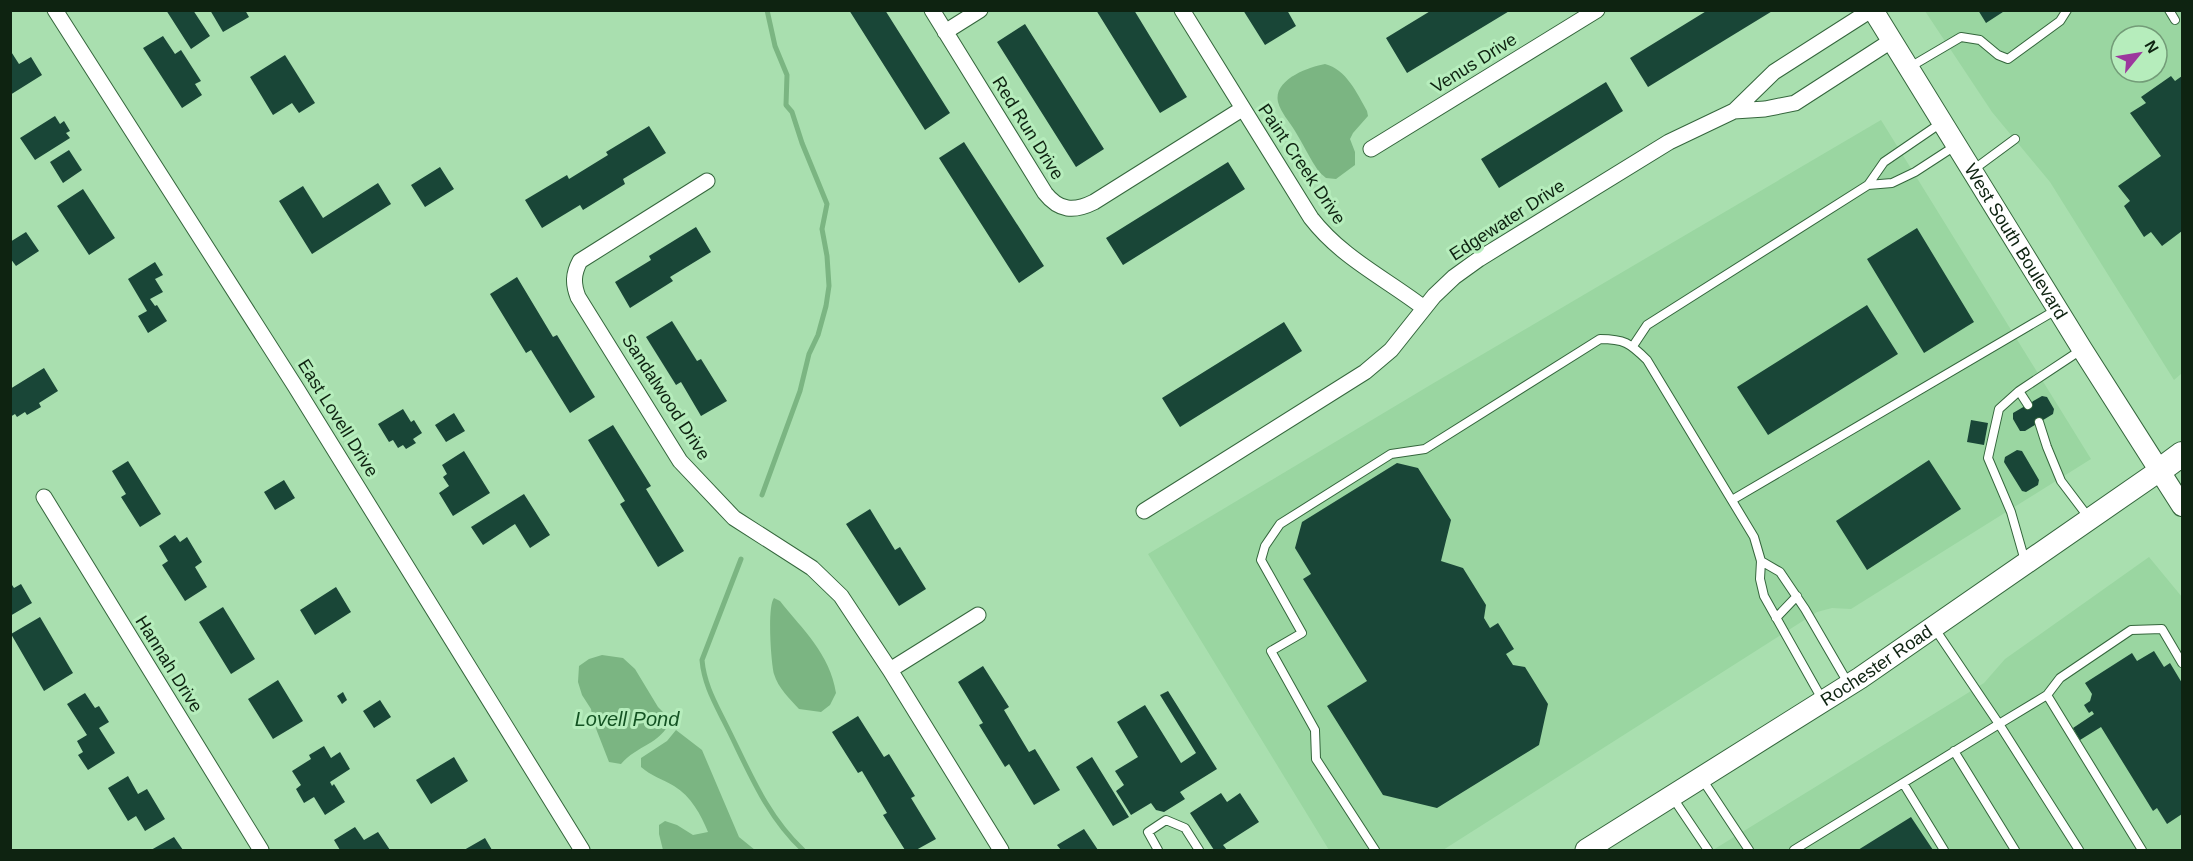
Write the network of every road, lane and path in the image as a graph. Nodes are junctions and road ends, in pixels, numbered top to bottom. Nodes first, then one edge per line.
1 (55, 10) edge
2 (932, 10) edge
3 (980, 10) edge
4 (1182, 10) edge
5 (1597, 10) edge
6 (1872, 10) edge
7 (2067, 10) edge
8 (2169, 10) edge
9 (2175, 20) dead end
10 (945, 32) junction
11 (1891, 41) junction
12 (1908, 68) junction
13 (1242, 109) junction
14 (1734, 111) junction
15 (1943, 122) junction
16 (2015, 139) dead end
17 (1957, 145) junction
18 (1371, 149) dead end
19 (1972, 170) junction
20 (707, 181) dead end
21 (1868, 185) junction
22 (1424, 308) junction
23 (2058, 309) junction
24 (1633, 346) junction
25 (2082, 349) junction
26 (2019, 391) junction
27 (2028, 405) dead end
28 (2039, 422) dead end
29 (2182, 454) edge
30 (2159, 471) junction
31 (44, 497) dead end
32 (1732, 501) junction
33 (2182, 506) edge
34 (1144, 511) dead end
35 (2090, 519) junction
36 (1761, 561) junction
37 (2026, 564) junction
38 (1797, 596) junction
39 (978, 615) dead end
40 (1776, 618) junction
41 (1934, 627) junction
42 (2182, 663) edge
43 (890, 670) junction
44 (1850, 685) junction
45 (2047, 695) junction
46 (1824, 701) junction
47 (1999, 724) junction
48 (1954, 752) junction
49 (1702, 778) junction
50 (1903, 783) junction
51 (1672, 797) junction
52 (261, 850) edge
53 (582, 850) edge
54 (1001, 850) edge
55 (1158, 850) edge
56 (1199, 850) edge
57 (1375, 850) edge
58 (1586, 850) edge
59 (1708, 850) edge
60 (1749, 850) edge
61 (1795, 850) edge
62 (1944, 850) edge
63 (2015, 850) edge
64 (2079, 850) edge
65 (2142, 850) edge

1 - 53 street, East Lovell Drive
2 - 10 street, Red Run Drive
3 - 10 street
4 - 13 street, Paint Creek Drive
5 - 18 street, Venus Drive
6 - 11 street, West South Boulevard
6 - 14 street, Edgewater Drive
7 - 12 lane
8 - 9 lane
10 - 13 street, Red Run Drive
11 - 12 street, West South Boulevard
11 - 14 street, Edgewater Drive
12 - 15 street, West South Boulevard
13 - 22 street, Paint Creek Drive
14 - 22 street, Edgewater Drive
15 - 17 street, West South Boulevard
15 - 21 lane
16 - 19 lane
17 - 19 street, West South Boulevard
17 - 21 lane
19 - 23 street, West South Boulevard
20 - 43 street, Sandalwood Drive
21 - 24 lane
22 - 34 street, Edgewater Drive
23 - 25 street, West South Boulevard
23 - 32 lane
24 - 32 lane
24 - 57 lane
25 - 26 lane
25 - 30 street, West South Boulevard
26 - 27 lane
26 - 37 lane
28 - 35 lane
29 - 30 main road
30 - 33 street, West South Boulevard
30 - 35 main road, Rochester Road
31 - 52 street, Hannah Drive
32 - 36 lane
35 - 37 main road, Rochester Road
36 - 38 lane
36 - 40 lane
37 - 41 main road, Rochester Road
38 - 40 lane
38 - 44 lane
39 - 43 street
40 - 46 lane
41 - 44 main road, Rochester Road
41 - 47 lane
42 - 45 lane
43 - 54 street, Sandalwood Drive
44 - 46 main road, Rochester Road
45 - 47 lane
45 - 65 lane
46 - 49 main road, Rochester Road
47 - 48 lane
47 - 64 lane
48 - 50 lane
48 - 63 lane
49 - 51 main road, Rochester Road
49 - 60 lane
50 - 61 lane
50 - 62 lane
51 - 58 main road, Rochester Road
51 - 59 lane
55 - 56 lane

